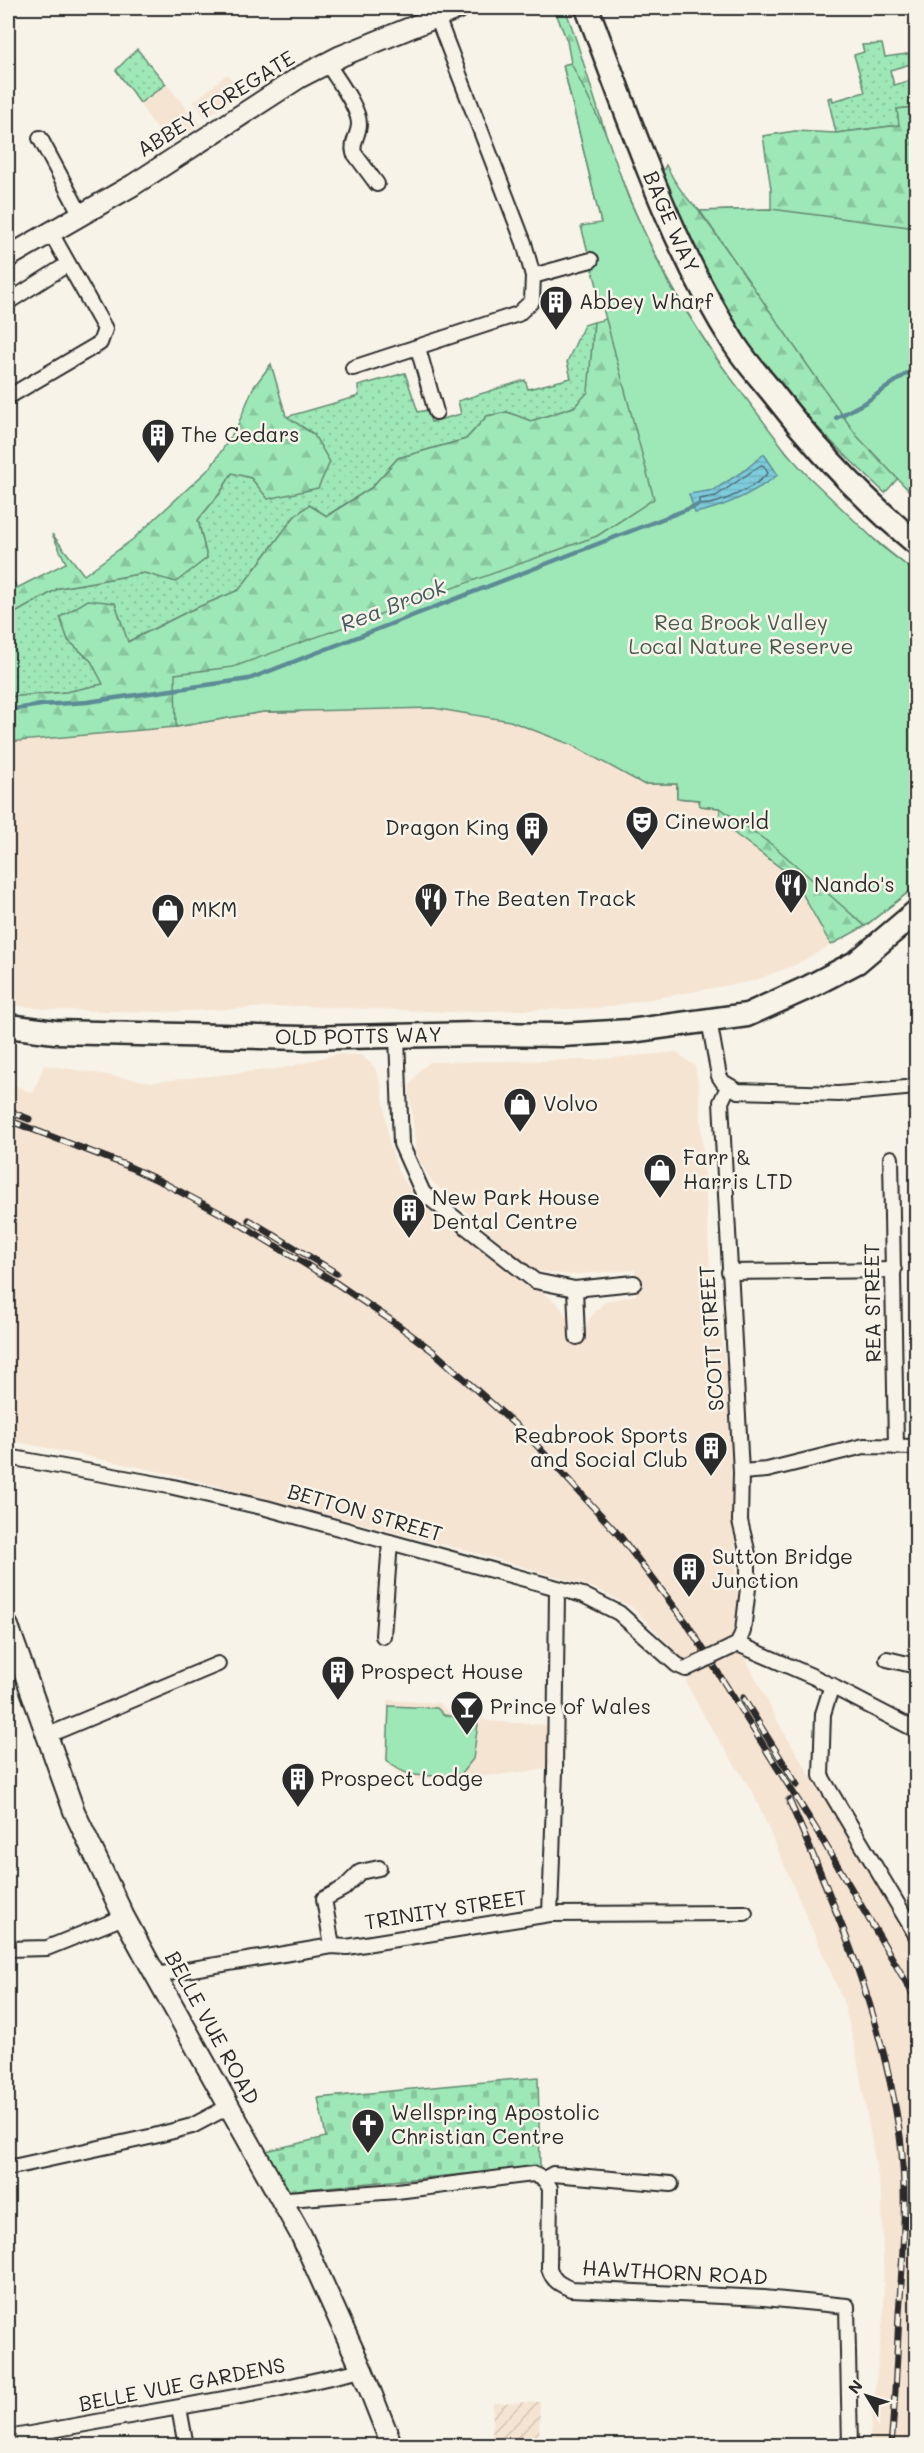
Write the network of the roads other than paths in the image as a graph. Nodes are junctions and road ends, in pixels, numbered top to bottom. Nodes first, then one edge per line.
1 (459, 8) edge
2 (587, 8) edge
3 (436, 17) junction
4 (327, 63) junction
5 (40, 138) dead end
6 (376, 184) dead end
7 (81, 215) junction
8 (51, 233) junction
9 (8, 257) edge
10 (591, 260) dead end
11 (68, 264) junction
12 (533, 276) junction
13 (8, 302) edge
14 (418, 348) junction
15 (354, 368) dead end
16 (8, 397) edge
17 (436, 412) dead end
18 (916, 543) edge
19 (916, 912) edge
20 (709, 1020) junction
21 (8, 1026) edge
22 (397, 1037) junction
23 (728, 1087) junction
24 (916, 1087) edge
25 (891, 1158) dead end
26 (894, 1270) junction
27 (729, 1272) junction
28 (634, 1283) dead end
29 (575, 1289) junction
30 (577, 1337) dead end
31 (896, 1447) junction
32 (916, 1447) edge
33 (8, 1457) edge
34 (741, 1472) junction
35 (390, 1542) junction
36 (557, 1589) junction
37 (8, 1626) edge
38 (383, 1636) dead end
39 (737, 1641) junction
40 (887, 1659) dead end
41 (218, 1664) dead end
42 (916, 1666) edge
43 (832, 1685) junction
44 (916, 1730) edge
45 (46, 1736) junction
46 (379, 1868) dead end
47 (744, 1912) dead end
48 (550, 1914) junction
49 (124, 1917) junction
50 (916, 1935) edge
51 (332, 1946) junction
52 (8, 1949) edge
53 (156, 1975) junction
54 (228, 2106) junction
55 (10, 2167) edge
56 (544, 2179) junction
57 (671, 2184) dead end
58 (282, 2202) junction
59 (363, 2370) junction
60 (179, 2408) junction
61 (8, 2438) edge
62 (186, 2445) edge
63 (392, 2445) edge
64 (850, 2445) edge

1 - 3 street, ABBEY FOREGATE
2 - 18 main road, BAGE WAY
3 - 4 street, ABBEY FOREGATE
3 - 12 street
4 - 6 street
4 - 7 street, ABBEY FOREGATE
5 - 7 street
7 - 8 street, ABBEY FOREGATE
8 - 9 street, ABBEY FOREGATE
8 - 11 street
10 - 12 street
11 - 13 street
11 - 16 street
12 - 14 street
14 - 15 street
14 - 17 street
19 - 20 main road, OLD POTTS WAY
20 - 22 main road, OLD POTTS WAY
20 - 23 street
21 - 22 main road, OLD POTTS WAY
22 - 29 street
23 - 24 street
23 - 27 street, SCOTT STREET
25 - 26 street, REA STREET
26 - 27 street
26 - 31 street, REA STREET
27 - 34 street, SCOTT STREET
28 - 29 street
29 - 30 street
31 - 32 street
31 - 34 street
33 - 35 street, BETTON STREET
34 - 39 street, SCOTT STREET
35 - 36 street, BETTON STREET
35 - 38 street
36 - 39 street, BETTON STREET, bridge
36 - 48 street
37 - 45 street, BELLE VUE ROAD
39 - 43 street
40 - 42 street
41 - 45 street
43 - 44 street
43 - 50 street
45 - 49 street, BELLE VUE ROAD
46 - 51 street
47 - 48 street, TRINITY STREET
48 - 51 street, TRINITY STREET
49 - 52 street
49 - 53 street, BELLE VUE ROAD
51 - 53 street, TRINITY STREET
53 - 54 street, BELLE VUE ROAD
54 - 55 street
54 - 58 street, BELLE VUE ROAD
56 - 57 street
56 - 58 street
56 - 64 street, HAWTHORN ROAD
58 - 59 street, BELLE VUE ROAD
59 - 60 street, BELLE VUE GARDENS
59 - 63 street, BELLE VUE ROAD
60 - 61 street, BELLE VUE GARDENS
60 - 62 street

